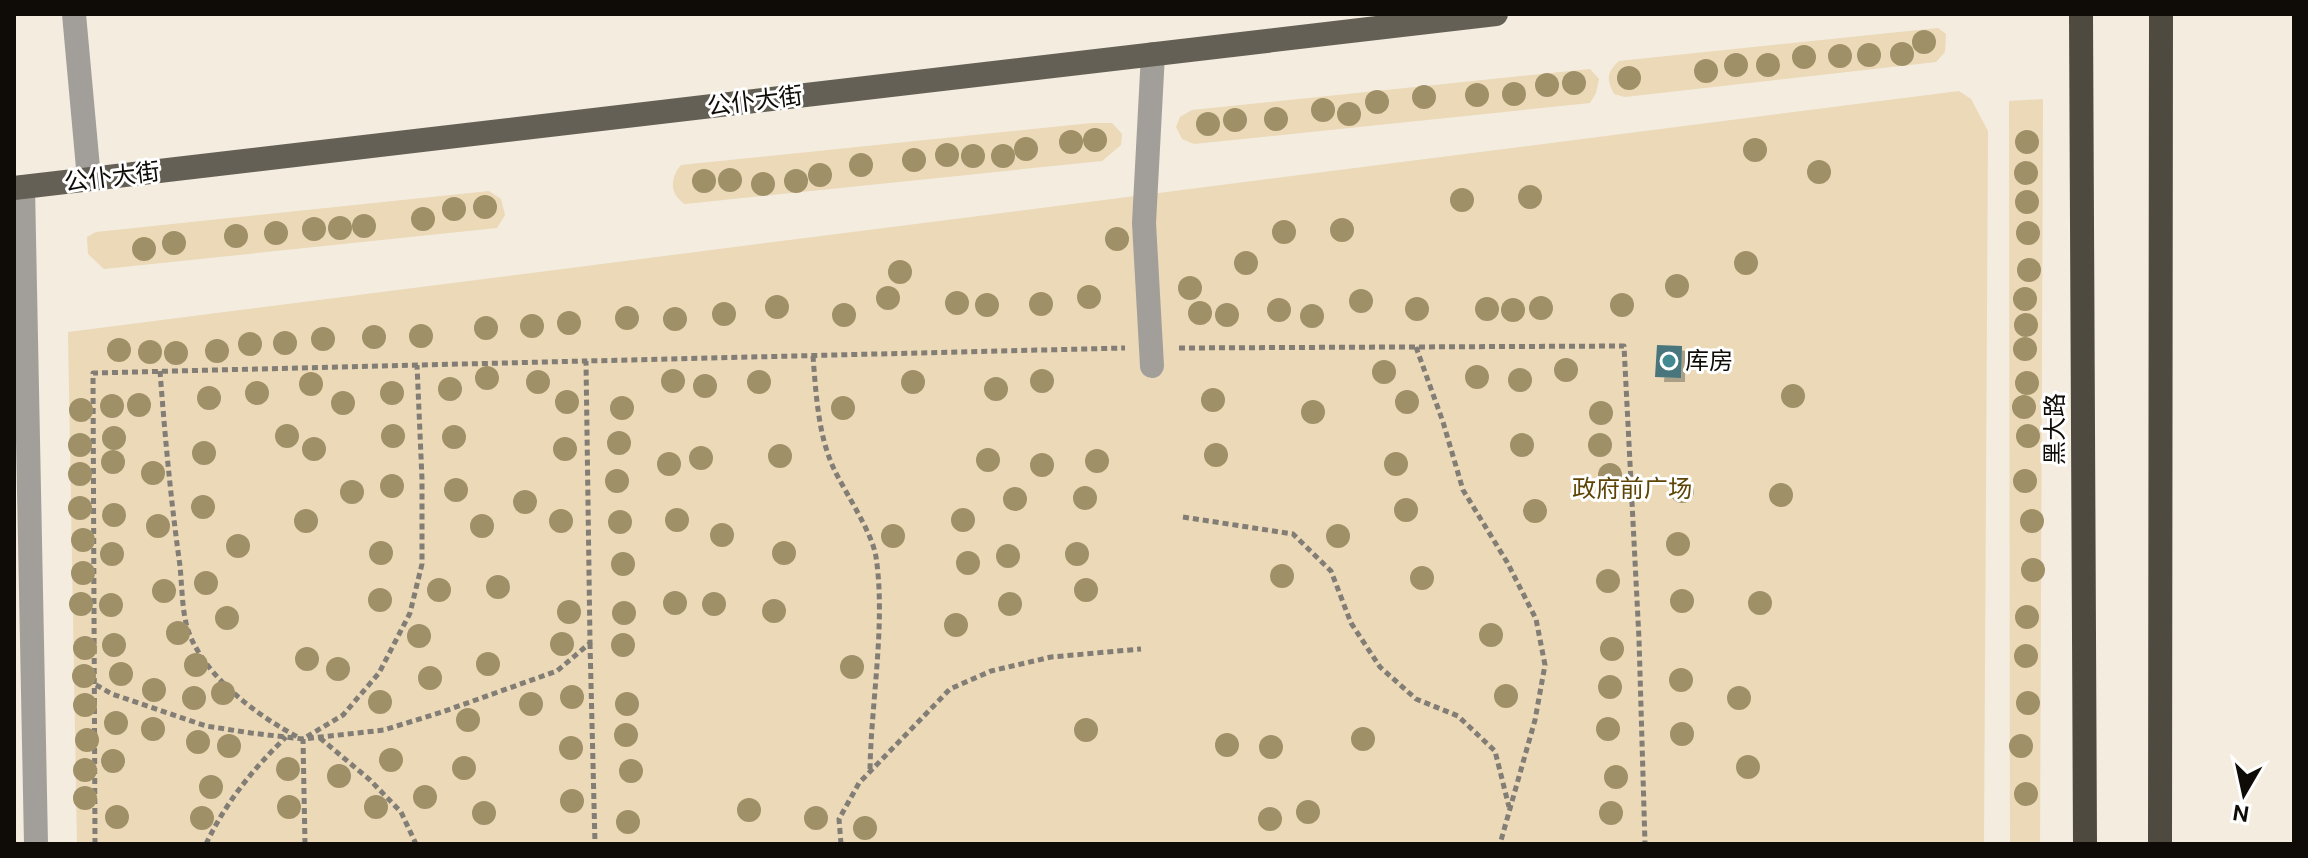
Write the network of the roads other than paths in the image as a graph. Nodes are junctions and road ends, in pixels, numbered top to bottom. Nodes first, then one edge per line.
1 (74, 14) edge
2 (1496, 14) edge
3 (2081, 14) edge
4 (2161, 14) edge
5 (1153, 54) junction
6 (89, 179) junction
7 (18, 188) edge
8 (1152, 357) road end
9 (36, 844) edge
10 (2085, 844) edge
11 (2160, 844) edge

1 - 6 street
2 - 5 main road, 公仆大街
3 - 10 highway, 黑大路
4 - 11 highway
5 - 6 main road, 公仆大街
5 - 8 street
6 - 7 main road, 公仆大街
7 - 9 street

